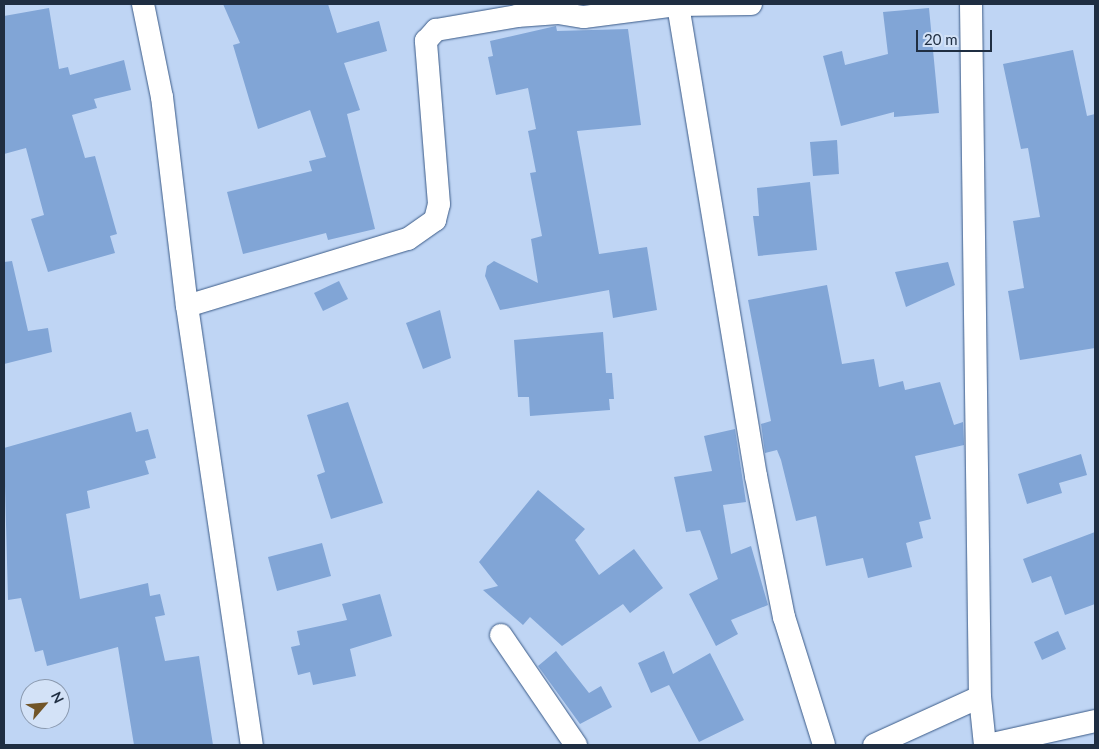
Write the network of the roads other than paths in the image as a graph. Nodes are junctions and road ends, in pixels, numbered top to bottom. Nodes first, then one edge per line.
1 (143, 4) edge
2 (751, 4) edge
3 (971, 4) edge
4 (678, 5) edge
5 (187, 306) junction
6 (501, 635) dead end
7 (980, 697) junction
8 (1095, 721) edge
9 (252, 745) edge
10 (576, 745) edge
11 (824, 745) edge
12 (874, 745) edge
13 (986, 745) edge

1 - 5 street
2 - 4 street
3 - 7 street
4 - 5 street
4 - 11 street
5 - 9 street
6 - 10 street
7 - 12 street
7 - 13 street
8 - 13 street

